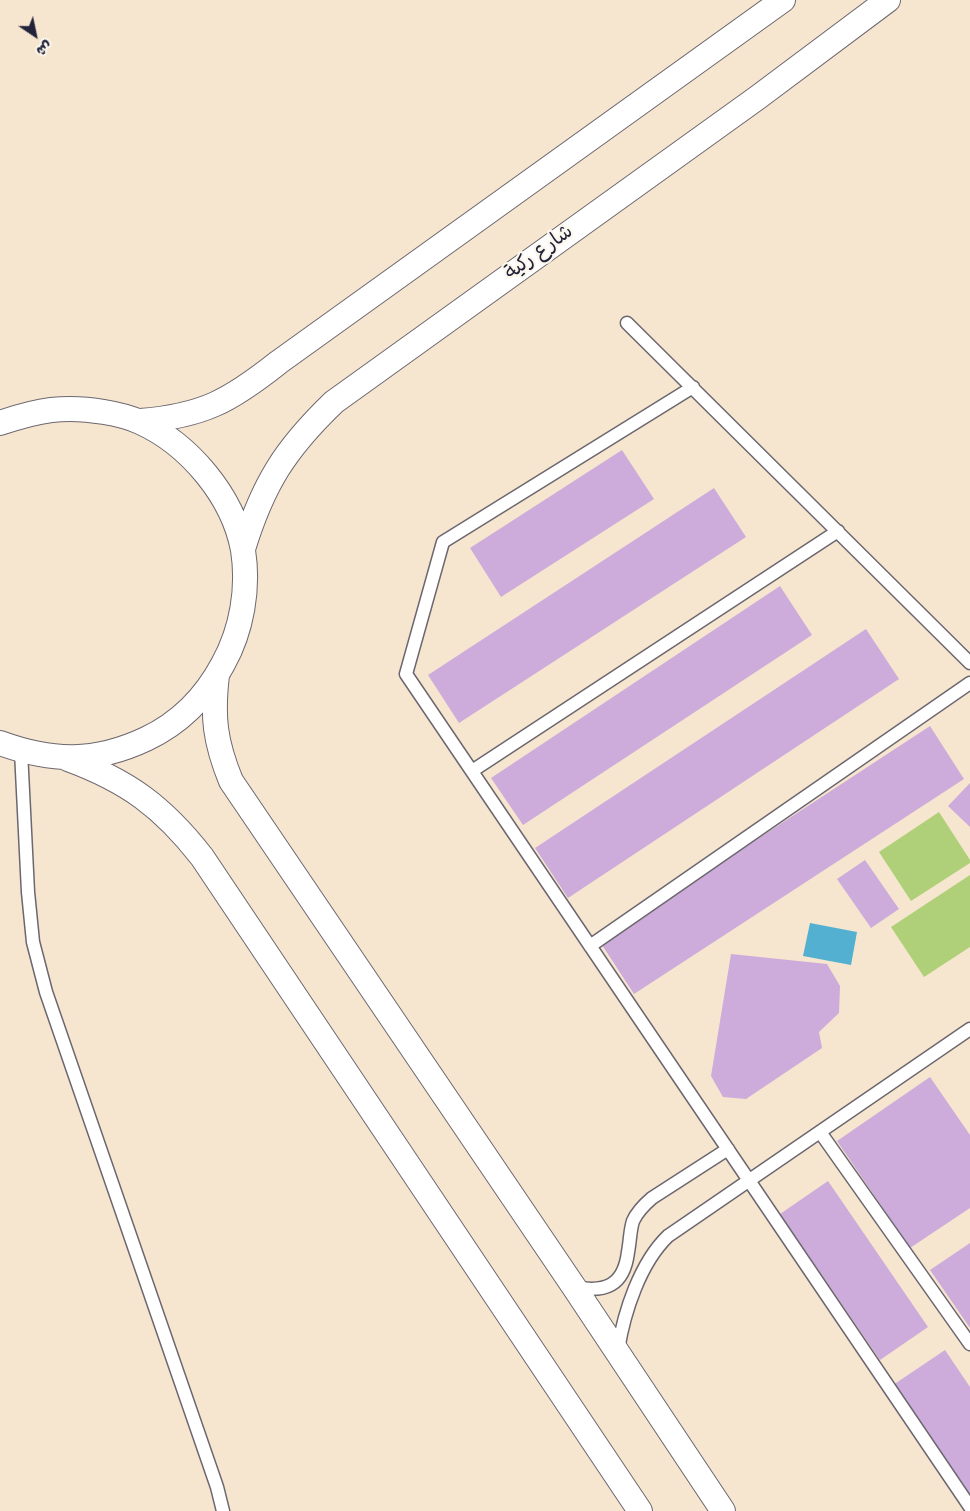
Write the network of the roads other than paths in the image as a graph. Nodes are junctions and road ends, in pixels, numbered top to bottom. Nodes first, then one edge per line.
1 (783, 0) edge
2 (888, 0) edge
3 (627, 323) dead end
4 (693, 386) junction
5 (140, 421) junction
6 (0, 423) edge
7 (838, 531) junction
8 (243, 550) junction
9 (970, 663) edge
10 (217, 676) junction
11 (970, 683) edge
12 (10, 747) edge
13 (68, 759) junction
14 (472, 771) junction
15 (590, 946) junction
16 (970, 1029) edge
17 (820, 1132) junction
18 (728, 1149) junction
19 (749, 1180) junction
20 (574, 1287) junction
21 (970, 1344) edge
22 (617, 1352) junction
23 (970, 1507) edge
24 (223, 1511) edge
25 (640, 1511) edge
26 (723, 1511) edge

1 - 5 street
2 - 8 street, شارع ركية
3 - 4 lane
4 - 7 lane
4 - 14 lane
5 - 6 street
5 - 8 street
7 - 9 lane
7 - 14 lane
8 - 10 street
10 - 13 street
10 - 20 street
11 - 15 lane
12 - 13 street
12 - 24 lane
13 - 25 street
14 - 15 lane
15 - 18 lane
16 - 17 lane
17 - 19 lane
17 - 21 lane
18 - 19 lane
18 - 20 lane
19 - 22 lane
19 - 23 lane
20 - 22 street
22 - 26 street

